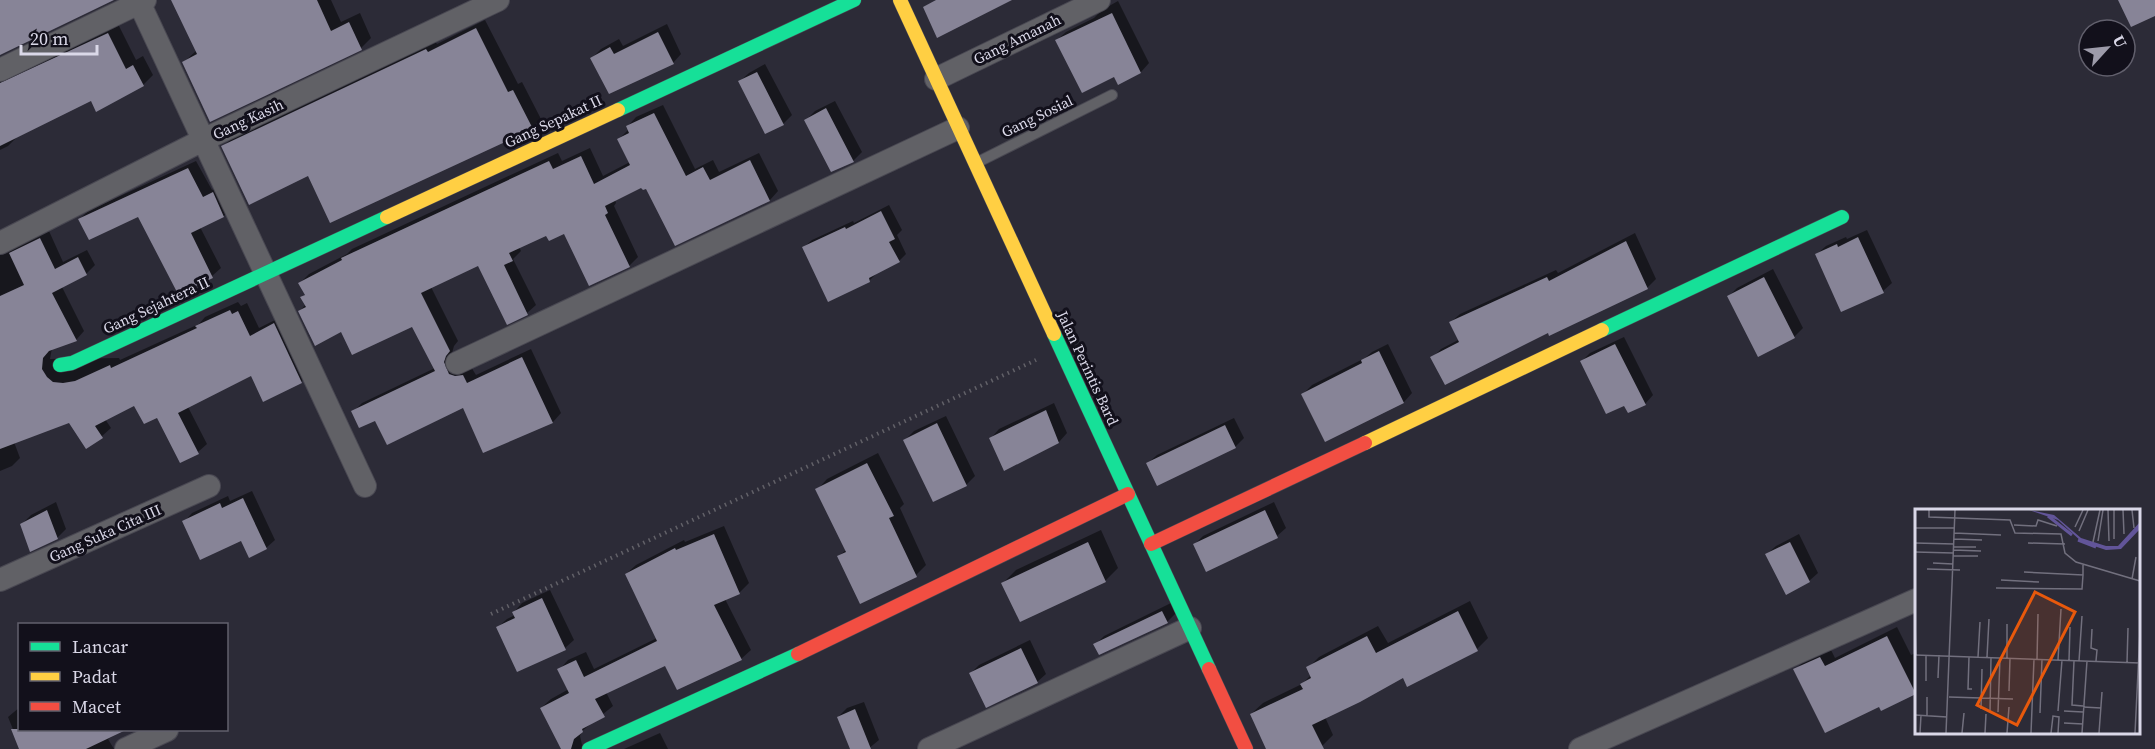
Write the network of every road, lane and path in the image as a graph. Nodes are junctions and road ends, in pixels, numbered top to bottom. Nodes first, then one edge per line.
1 (498, 0) edge
2 (854, 0) edge
3 (900, 0) edge
4 (1099, 0) edge
5 (141, 1) edge
6 (0, 70) edge
7 (936, 79) junction
8 (1112, 95) dead end
9 (958, 128) junction
10 (203, 140) junction
11 (975, 163) junction
12 (1842, 217) dead end
13 (0, 243) edge
14 (265, 272) junction
15 (1061, 348) junction
16 (458, 363) dead end
17 (60, 365) dead end
18 (209, 486) dead end
19 (365, 486) dead end
20 (1128, 494) junction
21 (1151, 544) junction
22 (0, 580) edge
23 (1915, 601) edge
24 (491, 615) dead end
25 (1190, 628) junction
26 (163, 731) edge
27 (126, 749) edge
28 (589, 749) edge
29 (929, 749) edge
30 (1246, 749) edge
31 (1580, 749) edge

1 - 10 street, Gang Kasih
2 - 14 street, Gang Sepakat II
3 - 7 street, Jalan Perintis Bard
4 - 7 street, Gang Amanah
5 - 6 street
5 - 10 street
7 - 9 street, Jalan Perintis Bard
8 - 11 lane, Gang Sosial
9 - 11 street, Jalan Perintis Bard
9 - 16 street
10 - 13 street, Gang Kasih
10 - 14 street
11 - 15 street, Jalan Perintis Bard
12 - 21 street
14 - 17 street, Gang Sejahtera II
14 - 19 street
15 - 20 street, Jalan Perintis Bard
15 - 24 path
18 - 22 street, Gang Suka Cita III
20 - 21 street, Jalan Perintis Bard
20 - 28 street
21 - 25 street, Jalan Perintis Bard
23 - 31 street
25 - 29 street
25 - 30 street, Jalan Perintis Bard
26 - 27 street

